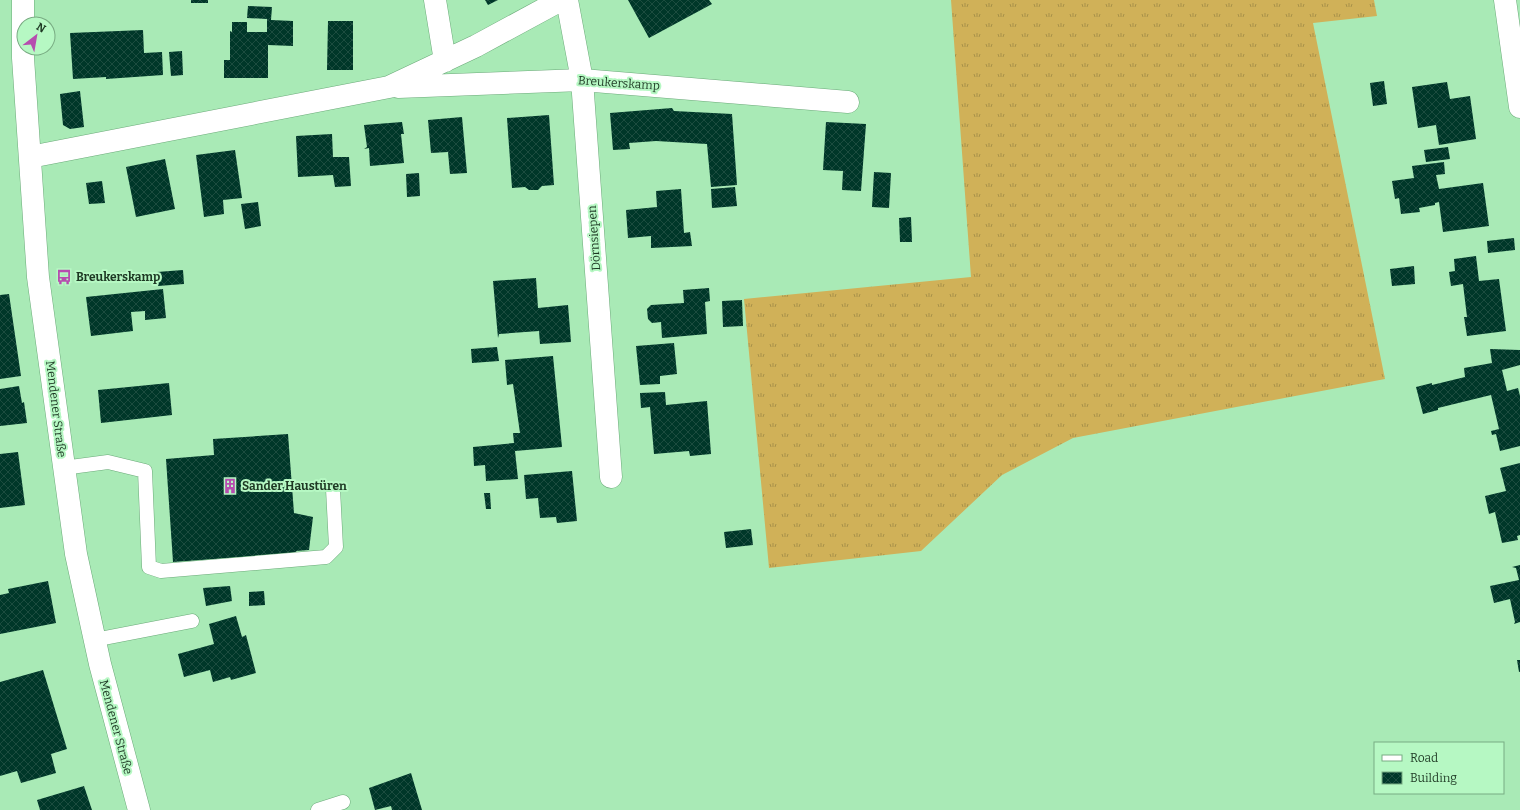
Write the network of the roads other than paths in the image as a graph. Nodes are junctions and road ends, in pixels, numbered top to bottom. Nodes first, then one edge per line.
1 (23, 0) edge
2 (435, 0) edge
3 (561, 0) edge
4 (567, 0) edge
5 (1505, 0) edge
6 (445, 61) junction
7 (582, 80) junction
8 (389, 87) junction
9 (848, 102) dead end
10 (1520, 107) edge
11 (30, 157) junction
12 (63, 468) junction
13 (611, 477) dead end
14 (333, 489) dead end
15 (192, 621) dead end
16 (94, 640) junction
17 (343, 802) dead end
18 (139, 810) edge
19 (318, 810) edge

1 - 11 street, Mendener Straße
2 - 6 street
3 - 6 street, Breukerskamp
4 - 7 street, Dörnsiepen
5 - 10 street
6 - 8 street, Breukerskamp
7 - 8 street, Breukerskamp
7 - 9 street, Breukerskamp
7 - 13 street, Dörnsiepen
8 - 11 street, Breukerskamp
11 - 12 street, Mendener Straße
12 - 14 lane
12 - 16 street, Mendener Straße
15 - 16 lane
16 - 18 street, Mendener Straße
17 - 19 lane

